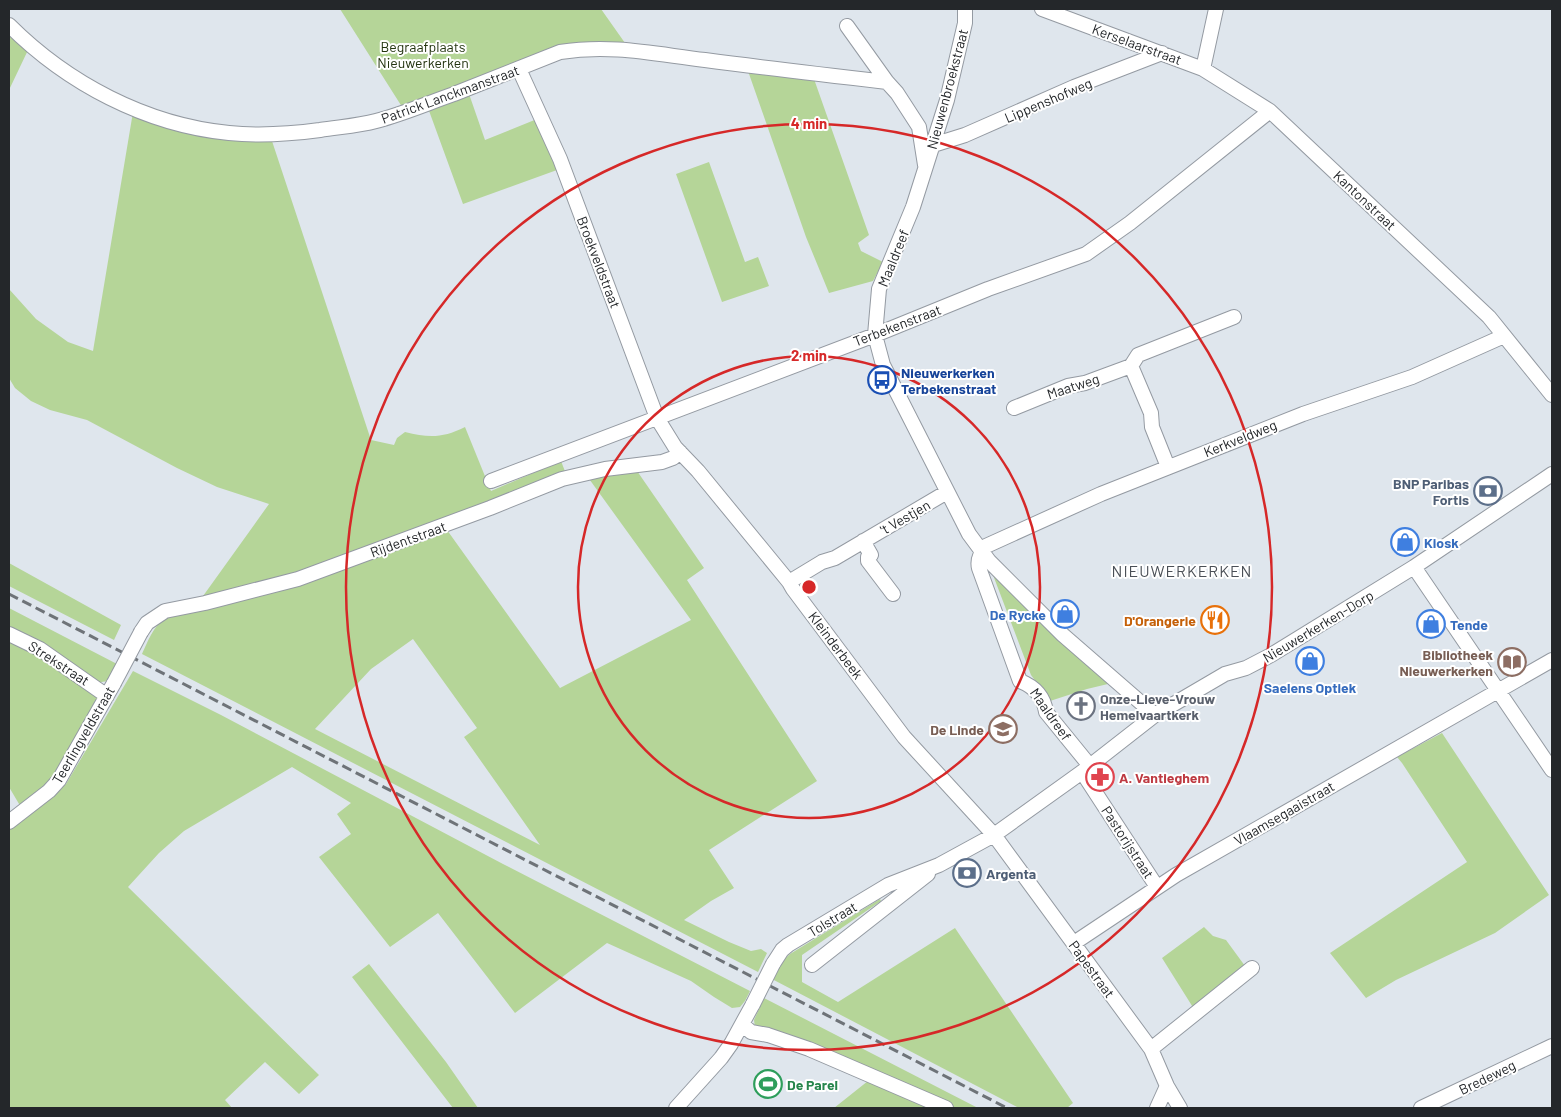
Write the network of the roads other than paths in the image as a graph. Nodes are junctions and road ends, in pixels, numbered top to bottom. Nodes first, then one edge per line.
1 (965, 9) edge
2 (1042, 9) edge
3 (1216, 9) edge
4 (9, 25) edge
5 (847, 26) dead end
6 (1162, 54) junction
7 (519, 69) junction
8 (1203, 69) junction
9 (887, 82) junction
10 (1270, 111) junction
11 (933, 144) junction
12 (925, 168) junction
13 (1234, 317) dead end
14 (874, 335) junction
15 (1504, 336) junction
16 (1131, 366) junction
17 (1552, 395) edge
18 (1014, 408) dead end
19 (657, 418) junction
20 (680, 452) junction
21 (1168, 467) junction
22 (1552, 474) edge
23 (491, 481) dead end
24 (946, 492) junction
25 (863, 541) junction
26 (982, 551) junction
27 (1414, 568) junction
28 (789, 582) junction
29 (893, 594) dead end
30 (141, 632) joint
31 (9, 634) edge
32 (1552, 660) edge
33 (1499, 692) junction
34 (107, 696) junction
35 (1155, 715) junction
36 (1086, 769) junction
37 (1552, 770) edge
38 (9, 822) edge
39 (994, 835) junction
40 (939, 865) junction
41 (1157, 887) junction
42 (1074, 943) junction
43 (812, 964) dead end
44 (1252, 968) dead end
45 (742, 1024) junction
46 (1552, 1046) edge
47 (1151, 1049) junction
48 (1168, 1086) junction
49 (676, 1108) edge
50 (946, 1108) edge
51 (1157, 1108) edge
52 (1180, 1108) edge
53 (1421, 1108) edge

1 - 11 street, Nieuwenbroekstraat
2 - 6 street, Kerselaarstraat
3 - 8 street
4 - 7 street, Patrick Lanckmanstraat
5 - 9 street, Maaldreef
6 - 8 street, Kerselaarstraat
6 - 11 street, Lippenshofweg
7 - 9 street, Patrick Lanckmanstraat
7 - 19 street, Broekveldstraat
8 - 10 street, Kantonstraat
9 - 12 street, Maaldreef
10 - 14 street, Terbekenstraat
10 - 15 street, Kantonstraat
11 - 12 street, Nieuwenbroekstraat
12 - 14 street, Maaldreef
13 - 16 street, Maatweg
14 - 19 street, Terbekenstraat
14 - 24 street, Maaldreef
15 - 17 street, Kantonstraat
15 - 21 street, Kerkveldweg
16 - 18 street, Maatweg
16 - 21 street
19 - 20 street, Broekveldstraat
19 - 23 street, Terbekenstraat
20 - 28 street, Kleinderbeek
20 - 30 street, Rijdentstraat
21 - 26 street, Kerkveldweg
22 - 27 street, Nieuwerkerken-Dorp
24 - 25 street, 't Vestjen
24 - 26 street, Maaldreef
25 - 28 street, 't Vestjen
25 - 29 street
26 - 35 street, Maaldreef
26 - 36 street, Maaldreef
27 - 33 street
27 - 35 street, Nieuwerkerken-Dorp
28 - 39 street, Kleinderbeek
30 - 34 street, Teerlingveldstraat, bridge
31 - 34 street, Strekstraat
32 - 33 street, Vlaamsegaaistraat
33 - 37 street
33 - 41 street, Vlaamsegaaistraat
34 - 38 street, Teerlingveldstraat
35 - 36 street, Nieuwerkerken-Dorp
36 - 39 street, Tolstraat
36 - 41 street, Pastorijstraat
39 - 40 street, Tolstraat
39 - 42 street, Papestraat
40 - 43 street, Tolstraat
40 - 45 street, Tolstraat, bridge
41 - 42 street, Vlaamsegaaistraat
42 - 47 street, Papestraat
44 - 47 street
45 - 49 street, Tolstraat
45 - 50 street
46 - 53 street, Bredeweg
47 - 48 street, Papestraat
48 - 51 street
48 - 52 street, Papestraat

